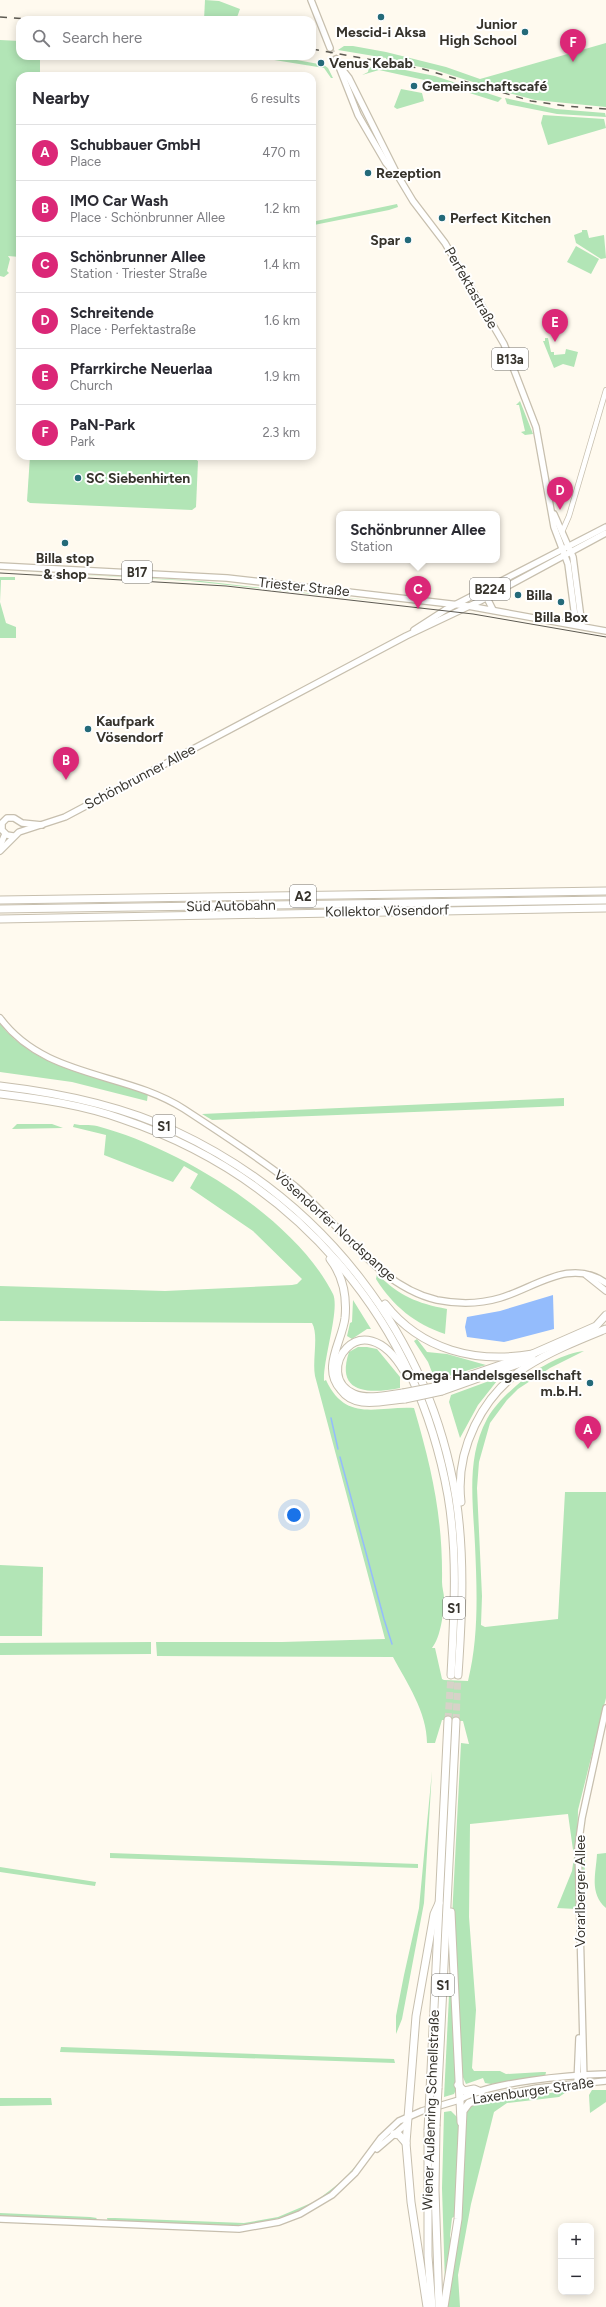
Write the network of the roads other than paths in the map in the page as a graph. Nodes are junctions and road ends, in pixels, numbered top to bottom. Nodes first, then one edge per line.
1 (311, 0) edge
2 (330, 48) tunnel mouth
3 (337, 62) tunnel mouth
4 (606, 390) edge
5 (550, 502) junction
6 (606, 527) edge
7 (562, 532) junction
8 (606, 533) edge
9 (567, 551) junction
10 (0, 566) edge
11 (490, 595) junction
12 (458, 604) junction
13 (468, 606) junction
14 (493, 610) junction
15 (579, 626) junction
16 (606, 631) edge
17 (406, 636) junction
18 (19, 823) junction
19 (42, 825) junction
20 (5, 834) junction
21 (16, 834) junction
22 (0, 846) edge
23 (0, 851) edge
24 (606, 891) edge
25 (0, 900) edge
26 (606, 900) edge
27 (606, 908) edge
28 (0, 909) edge
29 (0, 919) edge
30 (0, 1018) edge
31 (0, 1086) edge
32 (0, 1094) edge
33 (317, 1239) junction
34 (584, 1274) junction
35 (364, 1281) junction
36 (606, 1283) edge
37 (606, 1291) edge
38 (606, 1315) edge
39 (606, 1329) edge
40 (555, 1352) junction
41 (533, 1354) junction
42 (415, 1386) junction
43 (440, 1388) junction
44 (404, 1396) junction
45 (458, 1516) junction
46 (451, 1675) tunnel mouth
47 (458, 1675) tunnel mouth
48 (606, 1708) edge
49 (448, 1882) junction
50 (439, 1903) junction
51 (580, 2005) junction
52 (606, 2074) edge
53 (581, 2075) junction
54 (606, 2082) edge
55 (584, 2083) junction
56 (577, 2084) junction
57 (458, 2085) junction
58 (482, 2095) junction
59 (459, 2100) junction
60 (409, 2118) junction
61 (461, 2122) junction
62 (394, 2134) junction
63 (406, 2143) junction
64 (370, 2155) junction
65 (0, 2219) edge
66 (427, 2307) edge
67 (432, 2307) edge
68 (439, 2307) edge
69 (444, 2307) edge

1 - 2 main road
3 - 5 main road, Perfektastraße / B13a
4 - 7 street
5 - 7 main road, Perfektastraße / B13a
5 - 9 main road, Perfektastraße / B13a
6 - 9 main road, B224
7 - 9 main road, B13a
8 - 9 main road, B224
9 - 11 main road, B224
9 - 12 main road, B224
9 - 15 main road, B13a
10 - 12 main road, Triester Straße / B17
11 - 13 main road, B224
11 - 14 main road
12 - 13 main road, Triester Straße / B17
12 - 17 main road
13 - 14 main road, Triester Straße / B17
13 - 17 main road
14 - 15 main road, Triester Straße / B17
15 - 16 main road, Triester Straße / B17
17 - 19 main road, Schönbrunner Allee
18 - 19 main road, Schönbrunner Allee
18 - 20 main road, Schönbrunner Allee
18 - 21 main road
19 - 21 main road, Schönbrunner Allee
20 - 21 main road
20 - 22 main road, Schönbrunner Allee
21 - 23 main road
24 - 25 highway, Süd Autobahn / A2
26 - 28 highway, Süd Autobahn / A2
27 - 29 highway, Kollektor Vösendorf
30 - 34 main road, Vösendorfer Nordspange
31 - 35 highway, S1
32 - 33 highway, S1
33 - 42 highway, S1
33 - 44 highway
34 - 36 main road, Vösendorfer Nordspange
34 - 37 main road
35 - 41 highway
35 - 45 highway, S1
38 - 41 highway
39 - 40 highway
40 - 43 highway
40 - 45 highway
41 - 43 highway
42 - 44 highway
42 - 46 highway, S1
43 - 44 highway, bridge
45 - 47 highway, S1
48 - 51 main road, Vorarlberger Allee
49 - 50 highway, Wiener Außenring Schnellstraße / S1
49 - 57 highway
49 - 68 highway, Wiener Außenring Schnellstraße / S1, bridge
50 - 60 highway
50 - 67 highway, Wiener Außenring Schnellstraße / S1, bridge
51 - 53 main road, Vorarlberger Allee
51 - 53 main road, Vorarlberger Allee
52 - 53 main road, Laxenburger Straße
53 - 55 main road, Vorarlberger Allee
53 - 56 main road, Vorarlberger Allee
53 - 58 main road, Laxenburger Straße
54 - 55 main road, Laxenburger Straße
55 - 56 main road, Laxenburger Straße
56 - 58 main road, Laxenburger Straße
57 - 58 highway
57 - 59 highway
58 - 59 main road, Laxenburger Straße
58 - 61 highway
59 - 60 main road, Laxenburger Straße
59 - 61 highway
60 - 62 main road
60 - 63 highway
60 - 64 main road, Laxenburger Straße
61 - 69 highway
62 - 63 highway
62 - 64 main road
63 - 66 highway
64 - 65 main road

